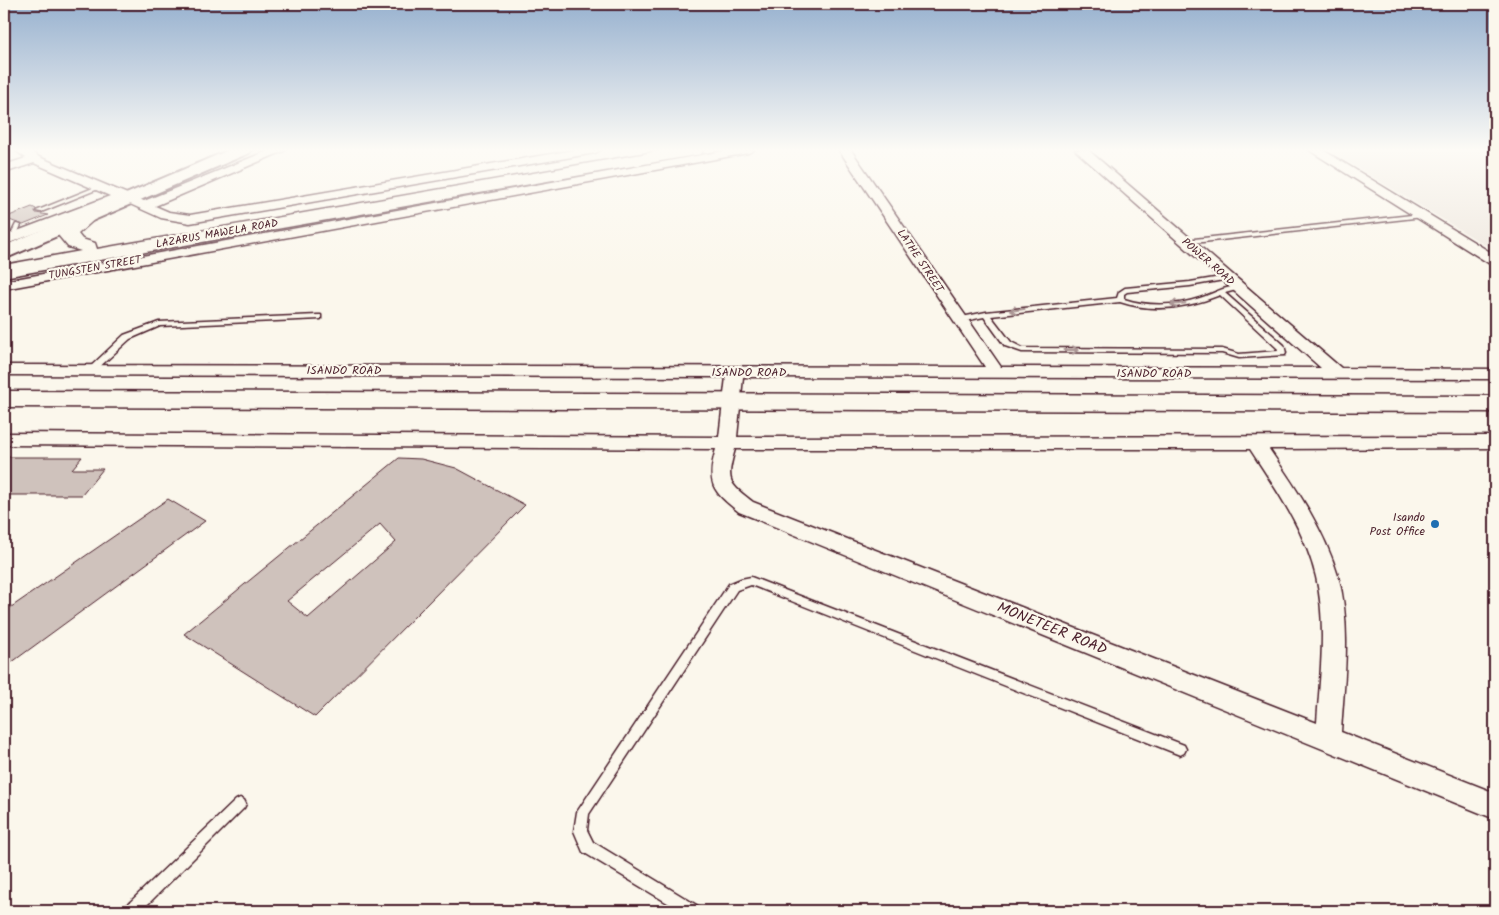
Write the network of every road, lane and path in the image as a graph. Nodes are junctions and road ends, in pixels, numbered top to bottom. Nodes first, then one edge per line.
1 (86, 193) edge
2 (114, 193) edge
3 (149, 193) edge
4 (154, 193) edge
5 (346, 193) edge
6 (399, 193) edge
7 (451, 193) edge
8 (513, 193) edge
9 (874, 193) edge
10 (1129, 193) edge
11 (1384, 193) edge
12 (133, 200) junction
13 (39, 211) dead end
14 (1422, 216) junction
15 (87, 217) junction
16 (4, 241) edge
17 (1185, 242) junction
18 (88, 247) junction
19 (4, 253) edge
20 (1495, 261) edge
21 (4, 262) edge
22 (4, 271) edge
23 (1227, 278) junction
24 (4, 285) edge
25 (1238, 288) junction
26 (1220, 292) junction
27 (1120, 300) junction
28 (986, 314) junction
29 (318, 316) dead end
30 (960, 320) junction
31 (92, 369) junction
32 (4, 370) edge
33 (735, 372) junction
34 (996, 372) junction
35 (1336, 373) junction
36 (1495, 374) edge
37 (4, 399) edge
38 (733, 401) junction
39 (1495, 404) edge
40 (4, 439) edge
41 (1255, 442) junction
42 (1495, 442) edge
43 (727, 443) junction
44 (1328, 738) junction
45 (1180, 748) dead end
46 (240, 804) dead end
47 (1495, 806) edge
48 (131, 911) edge
49 (693, 911) edge

1 - 13 lane
2 - 12 street
3 - 12 main road
4 - 12 street
5 - 12 street
6 - 18 main road, LAZARUS MAWELA ROAD
7 - 22 main road, LAZARUS MAWELA ROAD
8 - 24 street, TUNGSTEN STREET
9 - 30 street, LATHE STREET
10 - 17 street, POWER ROAD
11 - 14 street
12 - 15 main road
12 - 16 street
14 - 17 lane
14 - 20 street
15 - 18 main road
15 - 19 main road
17 - 23 street, POWER ROAD
18 - 21 main road, LAZARUS MAWELA ROAD
23 - 25 street, POWER ROAD
23 - 27 lane
25 - 26 lane
25 - 35 street, POWER ROAD
26 -> 27 lane
28 -> 26 lane
27 -> 28 lane
28 - 30 lane
29 - 31 lane
30 - 34 street, LATHE STREET
31 - 32 street, ISANDO ROAD
31 - 33 street, ISANDO ROAD
33 - 34 street, ISANDO ROAD
33 - 38 street, MONETEER ROAD
34 - 35 street, ISANDO ROAD
35 - 36 street, ISANDO ROAD
37 - 38 main road
38 - 39 main road
38 - 43 street, MONETEER ROAD
40 - 43 street
41 - 42 street
41 - 43 street
41 - 44 street
43 - 44 street, MONETEER ROAD
44 - 47 street, MONETEER ROAD
45 - 49 lane
46 - 48 lane

